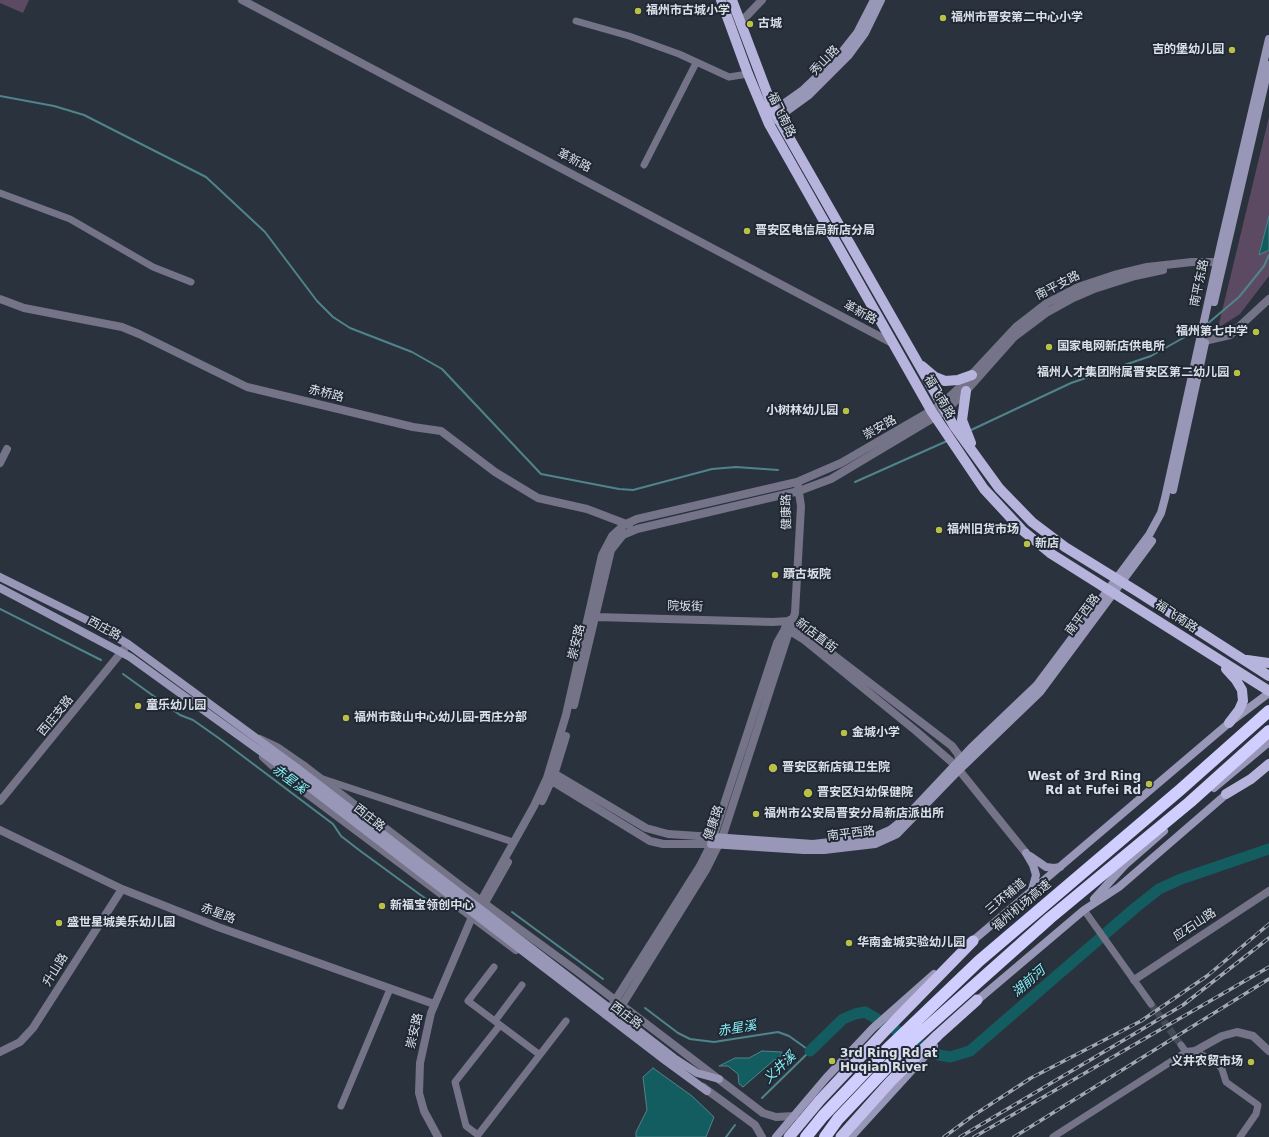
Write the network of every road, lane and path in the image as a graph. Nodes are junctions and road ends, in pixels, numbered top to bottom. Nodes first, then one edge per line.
1 (242, 0) edge
2 (721, 0) edge
3 (732, 0) edge
4 (762, 0) edge
5 (874, 0) edge
6 (880, 0) edge
7 (576, 21) dead end
8 (740, 23) junction
9 (1269, 39) edge
10 (696, 63) junction
11 (1269, 65) edge
12 (748, 74) junction
13 (771, 117) junction
14 (644, 165) dead end
15 (0, 194) edge
16 (1220, 264) junction
17 (191, 282) dead end
18 (0, 299) edge
19 (1269, 299) edge
20 (1203, 339) junction
21 (894, 344) junction
22 (915, 360) junction
23 (972, 375) junction
24 (966, 391) junction
25 (943, 408) junction
26 (934, 415) junction
27 (958, 423) junction
28 (7, 449) dead end
29 (0, 463) edge
30 (797, 482) junction
31 (799, 491) junction
32 (626, 524) junction
33 (637, 528) junction
34 (0, 577) edge
35 (1120, 580) junction
36 (0, 588) edge
37 (1112, 591) junction
38 (596, 616) junction
39 (773, 622) joint
40 (789, 625) junction
41 (128, 644) junction
42 (1203, 650) junction
43 (122, 652) junction
44 (1243, 660) junction
45 (1269, 663) edge
46 (1269, 676) edge
47 (1269, 692) edge
48 (1269, 710) edge
49 (1229, 723) junction
50 (1269, 732) edge
51 (249, 738) junction
52 (1269, 742) edge
53 (1269, 758) edge
54 (1269, 764) edge
55 (958, 765) junction
56 (295, 771) junction
57 (551, 776) junction
58 (321, 778) junction
59 (1226, 794) junction
60 (0, 802) edge
61 (0, 830) edge
62 (712, 841) junction
63 (721, 841) junction
64 (513, 842) junction
65 (1026, 853) junction
66 (1060, 867) junction
67 (122, 889) junction
68 (1031, 891) junction
69 (1269, 891) edge
70 (482, 902) junction
71 (1084, 910) junction
72 (473, 919) junction
73 (973, 941) junction
74 (494, 967) dead end
75 (1134, 980) junction
76 (522, 985) dead end
77 (390, 989) junction
78 (977, 1000) joint
79 (619, 1003) junction
80 (434, 1004) junction
81 (1151, 1004) tunnel mouth
82 (609, 1018) junction
83 (566, 1021) dead end
84 (497, 1023) junction
85 (1183, 1048) joint
86 (1195, 1051) junction
87 (1269, 1051) edge
88 (0, 1052) edge
89 (540, 1054) junction
90 (922, 1055) junction
91 (718, 1079) junction
92 (707, 1091) junction
93 (341, 1106) dead end
94 (794, 1116) junction
95 (438, 1137) edge
96 (762, 1137) edge
97 (776, 1137) edge
98 (789, 1137) edge
99 (806, 1137) edge
100 (824, 1137) edge
101 (842, 1137) edge
102 (851, 1137) edge
103 (1053, 1137) edge
104 (1240, 1137) edge

1 - 21 street, 革新路
2 - 12 main road, 福飞南路
3 - 8 main road, 福飞南路
4 - 8 street
5 - 13 main road, 秀山路
6 - 13 main road, 秀山路
7 - 10 street
8 - 13 main road, 福飞南路
9 - 16 main road, 南平东路
10 - 12 street
10 - 14 street
11 - 16 main road, 南平东路
12 - 13 main road, 福飞南路
13 - 21 main road, 福飞南路
13 - 22 main road, 福飞南路
15 - 17 street
16 - 20 main road, 南平东路
16 - 23 street, 南平支路
16 - 24 street, 南平支路
18 - 32 street, 赤桥路
19 - 20 street
20 - 35 main road, 南平东路
21 - 26 main road, 福飞南路
22 - 23 main road
22 - 25 main road, 福飞南路
23 - 25 street, 南平支路
24 - 25 street, 南平支路
24 - 27 main road
25 - 26 street, 崇安路
25 - 27 main road, 福飞南路
26 - 30 street, 崇安路
26 - 31 street, 崇安路
26 - 37 main road, 福飞南路
27 - 35 main road, 福飞南路
28 - 29 street
30 - 31 street, 健康路
30 - 32 street, 崇安路
31 - 33 street, 崇安路
31 - 40 street, 健康路
32 - 33 street, 赤桥路
32 - 57 street, 崇安路
33 - 38 street, 崇安路
34 - 41 main road, 西庄路
35 - 37 main road, 南平东路
35 - 44 main road, 福飞南路
36 - 43 main road, 西庄路
37 - 42 main road, 福飞南路
37 - 55 main road, 南平西路
38 - 39 street, 院坂街
38 - 57 street, 崇安路
39 - 40 street, 新店直街
40 - 55 street, 新店直街
40 - 55 street, 新店直街
40 - 62 street, 健康路
40 - 63 street, 健康路
41 - 43 street, 西庄支路
41 - 51 main road, 西庄路
42 - 47 main road, 福飞南路
42 - 49 main road
43 - 51 main road, 西庄路
43 - 60 street, 西庄支路
44 - 45 main road
44 - 46 main road, 福飞南路
47 - 49 main road, 三环辅道
48 - 99 highway, 福州机场高速
49 - 66 main road, 三环辅道
50 - 100 highway
51 - 56 main road, 西庄路
51 - 58 street
51 - 72 street
52 - 71 main road
53 - 59 main road
54 - 59 main road
55 - 63 main road, 南平西路
55 - 65 street, 新店直街
56 - 91 main road, bridge
56 - 92 main road, 西庄路, bridge
57 - 62 street, 南平西路
57 - 64 street, 崇安路
57 - 70 street, 崇安路
58 - 64 street
58 - 70 street
59 - 71 main road
61 - 67 street, 赤星路
62 - 63 main road, 南平西路
62 - 79 street, 健康路
63 - 79 street, 健康路
64 - 70 street, 崇安路
65 - 66 main road
65 - 68 main road
66 - 68 main road, 三环辅道
67 - 77 street, 赤星路
67 - 88 street, 升山路
68 - 73 main road, 三环辅道
69 - 75 street, 应石山路
70 - 72 street, 崇安路
70 - 79 street
71 - 75 street
71 - 78 main road
72 - 80 street, 崇安路
72 - 82 street
73 - 94 main road, 三环辅道
73 - 98 highway
74 - 84 street
75 - 81 street
76 - 84 street
77 - 80 street, 赤星路
77 - 93 street
78 - 90 highway
79 - 82 street, 健康路
79 - 91 street
80 - 95 street, 崇安路
82 - 92 street
83 - 89 street
84 - 89 street
84 - 89 street
85 - 86 street
85 - 103 street
86 - 87 street
86 - 104 street
90 - 101 highway
90 - 102 main road
91 - 94 street
92 - 96 street
94 - 97 main road, 三环辅道

